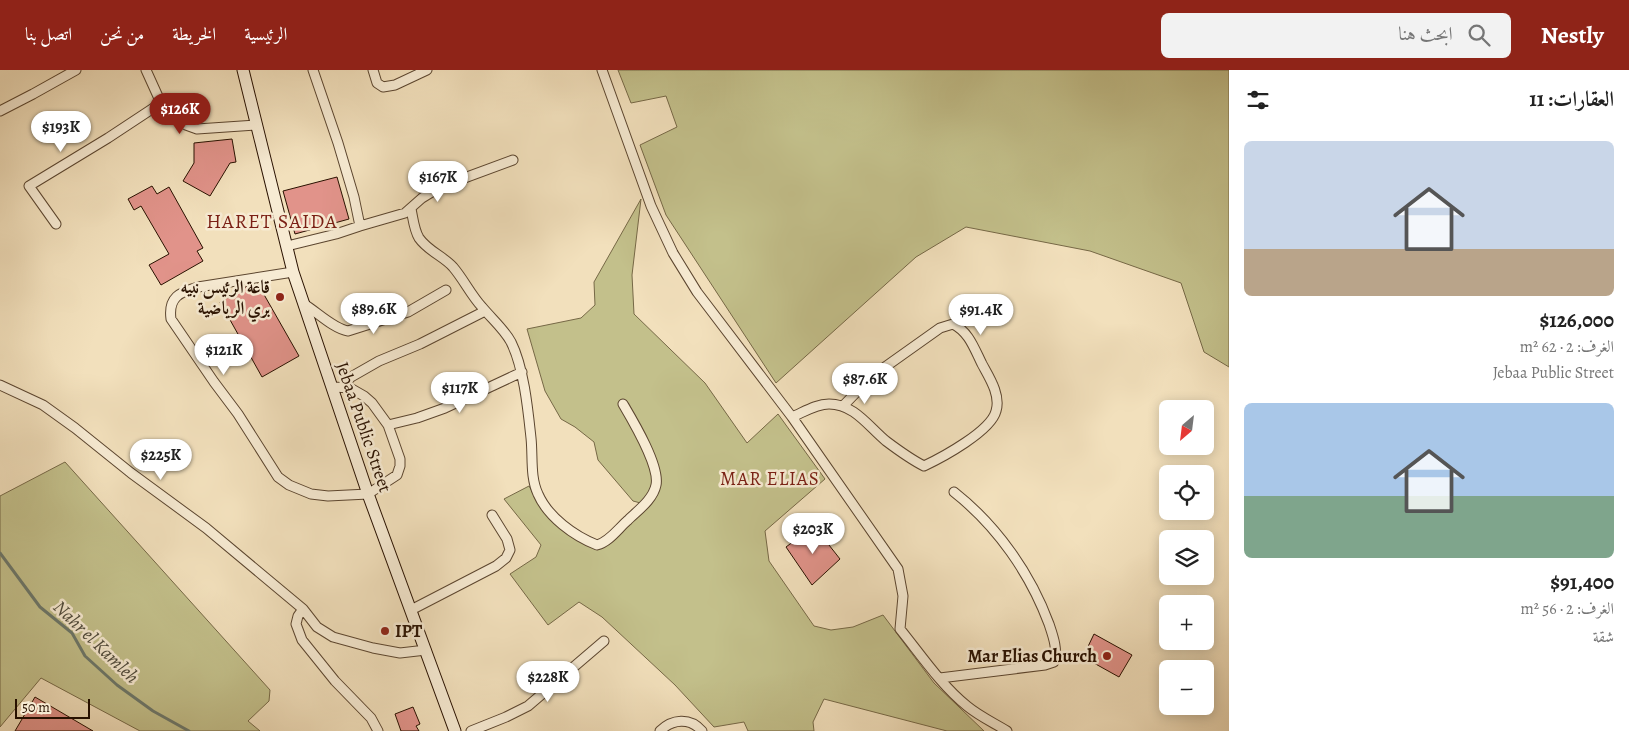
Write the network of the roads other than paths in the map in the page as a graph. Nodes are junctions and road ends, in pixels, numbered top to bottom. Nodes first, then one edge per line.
1 (76, 70) edge
2 (146, 70) edge
3 (242, 70) edge
4 (313, 70) edge
5 (373, 70) edge
6 (427, 70) edge
7 (602, 70) edge
8 (161, 103) junction
9 (0, 111) edge
10 (256, 126) junction
11 (512, 160) dead end
12 (411, 209) junction
13 (56, 224) dead end
14 (360, 226) junction
15 (287, 246) junction
16 (293, 272) junction
17 (446, 290) dead end
18 (304, 304) junction
19 (485, 311) junction
20 (522, 372) junction
21 (0, 385) edge
22 (338, 387) junction
23 (623, 404) dead end
24 (843, 406) junction
25 (792, 417) junction
26 (388, 425) junction
27 (954, 492) dead end
28 (368, 494) junction
29 (492, 514) dead end
30 (303, 609) junction
31 (411, 610) junction
32 (604, 641) dead end
33 (426, 650) junction
34 (940, 678) junction
35 (378, 731) edge
36 (455, 731) edge
37 (471, 731) edge
38 (660, 731) edge
39 (702, 731) edge
40 (1007, 731) edge

1 - 9 street
2 - 8 street
3 - 10 main road, Jebaa Public Street
4 - 14 street
5 - 6 street
7 - 25 street
8 - 10 street
8 - 13 street
10 - 15 main road, Jebaa Public Street
11 - 12 street
12 - 14 street
12 - 19 street
14 - 15 street
15 - 16 main road, Jebaa Public Street
16 - 18 main road, Jebaa Public Street
16 - 28 street
17 - 18 street
18 - 22 main road, Jebaa Public Street
19 - 20 street
19 - 22 street
20 - 23 street
20 - 26 street
21 - 30 street
22 - 26 street
22 - 28 main road, Jebaa Public Street
24 - 24 street
24 - 25 street
25 - 34 street
26 - 28 street
27 - 34 street
28 - 31 main road, Jebaa Public Street
29 - 31 street
30 - 33 street
30 - 35 street
31 - 33 main road, Jebaa Public Street
32 - 37 street
33 - 36 main road, Jebaa Public Street
34 - 40 street
38 - 39 street

